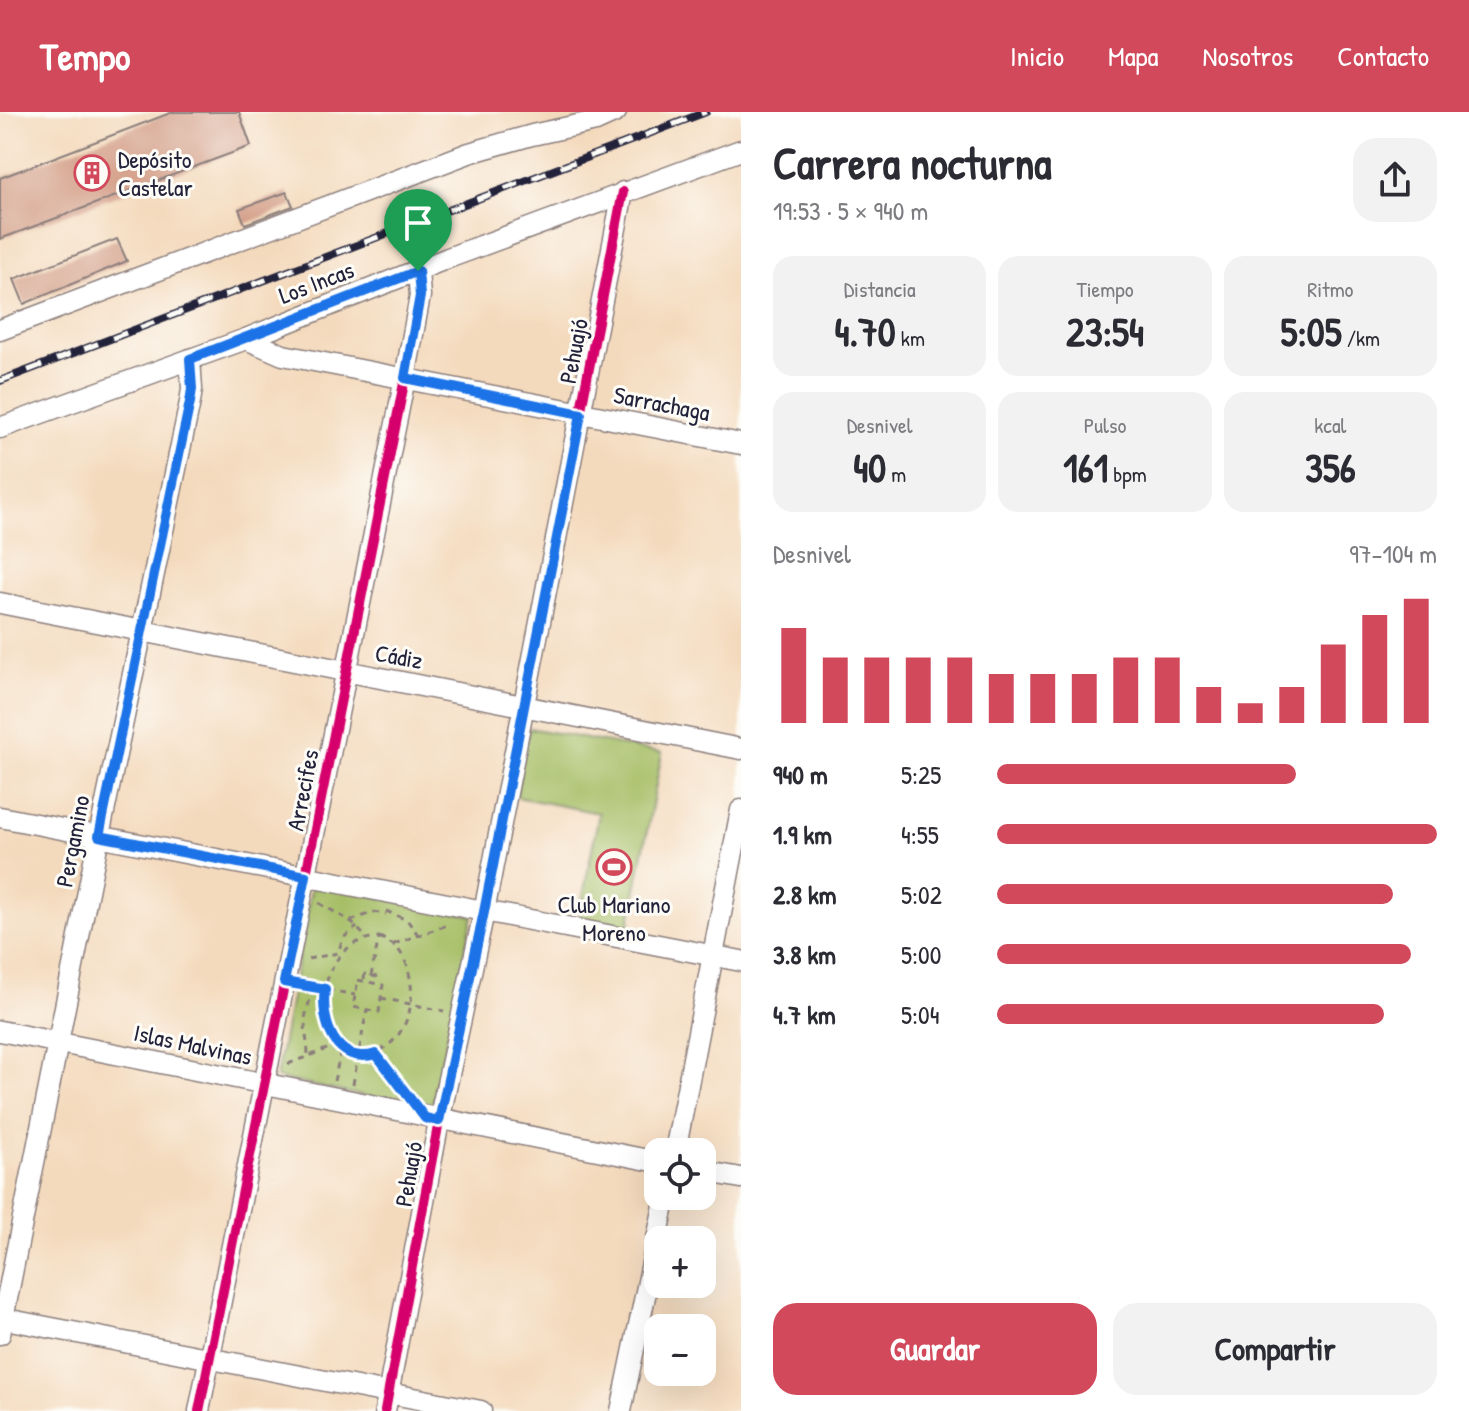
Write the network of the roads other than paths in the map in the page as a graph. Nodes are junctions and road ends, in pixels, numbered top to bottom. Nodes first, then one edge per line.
1 (616, 112) edge
2 (741, 150) edge
3 (623, 192) junction
4 (418, 271) junction
5 (0, 330) edge
6 (246, 339) junction
7 (190, 359) junction
8 (405, 378) junction
9 (581, 414) junction
10 (0, 428) edge
11 (741, 444) edge
12 (0, 603) edge
13 (142, 633) junction
14 (345, 672) junction
15 (525, 704) junction
16 (741, 749) edge
17 (741, 810) edge
18 (0, 817) edge
19 (99, 836) junction
20 (306, 876) junction
21 (484, 912) junction
22 (714, 955) junction
23 (741, 961) edge
24 (0, 1031) edge
25 (59, 1043) junction
26 (266, 1078) junction
27 (432, 1119) junction
28 (678, 1138) edge
29 (644, 1159) edge
30 (716, 1174) edge
31 (741, 1178) edge
32 (663, 1210) edge
33 (1, 1324) edge
34 (209, 1359) junction
35 (387, 1402) edge
36 (199, 1411) edge
37 (481, 1411) edge
38 (621, 1411) edge

1 - 5 street
2 - 3 street, Los Incas
3 - 4 street, Los Incas
3 - 9 street, Pehuajó
4 - 6 street, Los Incas
4 - 8 street, Arrecifes
6 - 7 street, Los Incas
6 - 8 street, Sarrachaga
7 - 10 street, Los Incas
7 - 13 street, Pergamino
8 - 9 street, Sarrachaga
8 - 14 street, Arrecifes
9 - 11 street, Sarrachaga
9 - 15 street, Pehuajó
12 - 13 street, Cádiz
13 - 14 street, Cádiz
13 - 19 street, Pergamino
14 - 15 street, Cádiz
14 - 20 street, Arrecifes
15 - 16 street, Cádiz
15 - 21 street, Pehuajó
17 - 22 street
18 - 19 street
19 - 20 street
19 - 25 street, Pergamino
20 - 21 street
20 - 26 street, Arrecifes
21 - 22 street
21 - 27 street, Pehuajó
22 - 23 street
22 - 28 street
24 - 25 street, Islas Malvinas
25 - 26 street, Islas Malvinas
25 - 33 street, Pergamino
26 - 27 street, Islas Malvinas
26 - 34 street, Arrecifes
27 - 29 street, Islas Malvinas
27 - 35 street, Pehuajó
30 - 31 street
32 - 38 street
33 - 34 street
34 - 35 street
34 - 36 street, Arrecifes
35 - 37 street

